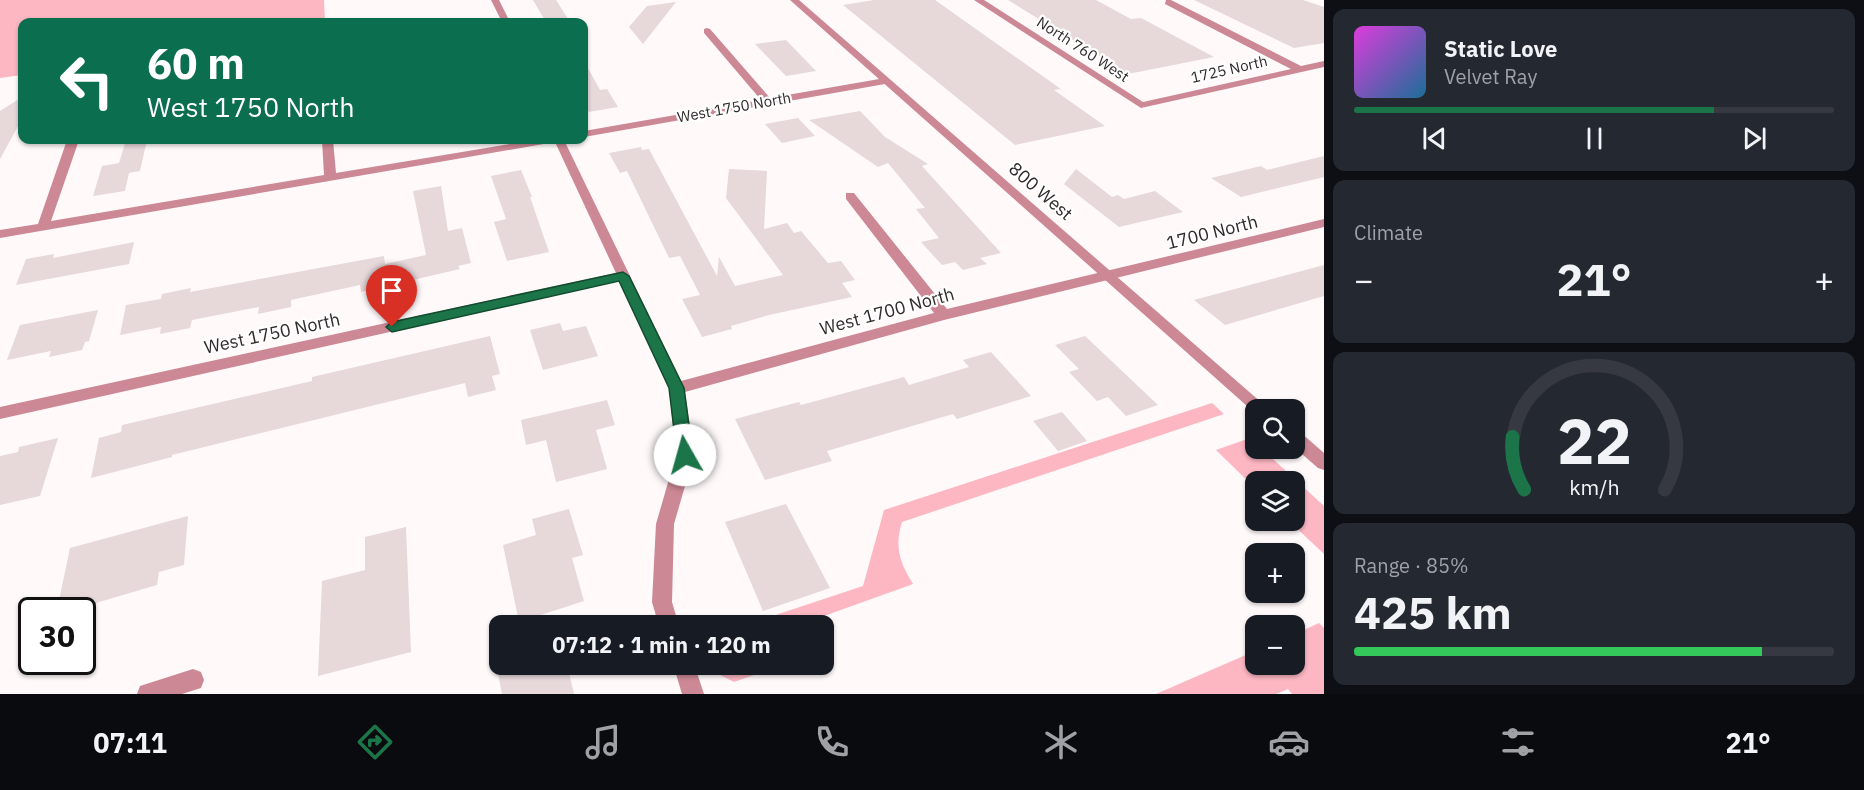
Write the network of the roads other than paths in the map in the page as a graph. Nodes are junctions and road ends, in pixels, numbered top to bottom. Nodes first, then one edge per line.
1 (495, 0) edge
2 (794, 0) edge
3 (978, 0) edge
4 (1168, 2) dead end
5 (504, 18) edge
6 (707, 31) dead end
7 (1324, 63) edge
8 (1299, 69) junction
9 (885, 81) junction
10 (767, 101) junction
11 (1141, 105) joint
12 (588, 133) edge
13 (72, 144) edge
14 (327, 144) edge
15 (526, 144) edge
16 (561, 144) edge
17 (330, 177) junction
18 (850, 196) dead end
19 (1324, 223) edge
20 (44, 226) junction
21 (0, 234) edge
22 (623, 276) junction
23 (1109, 276) junction
24 (944, 315) junction
25 (677, 388) junction
26 (1249, 399) edge
27 (0, 413) edge
28 (1305, 447) edge
29 (1324, 463) edge
30 (666, 615) edge
31 (687, 675) edge
32 (193, 680) dead end
33 (148, 694) edge
34 (693, 694) edge

1 - 5 street
2 - 9 street, 800 West
3 - 11 street, North 760 West
4 - 8 street
6 - 10 street
7 - 8 street, 1725 North
8 - 11 street, 1725 North
9 - 10 street, West 1750 North
9 - 23 street, 800 West
10 - 12 street, West 1750 North
13 - 20 street
14 - 17 street
15 - 17 street
16 - 22 street
17 - 20 street
18 - 24 street
19 - 23 street, 1700 North
20 - 21 street
22 - 25 street
22 - 27 street, West 1750 North
23 - 24 street, West 1700 North
23 - 26 street, 800 West
24 - 25 street, West 1700 North
25 - 30 street
28 - 29 street
31 - 34 street
32 - 33 street

